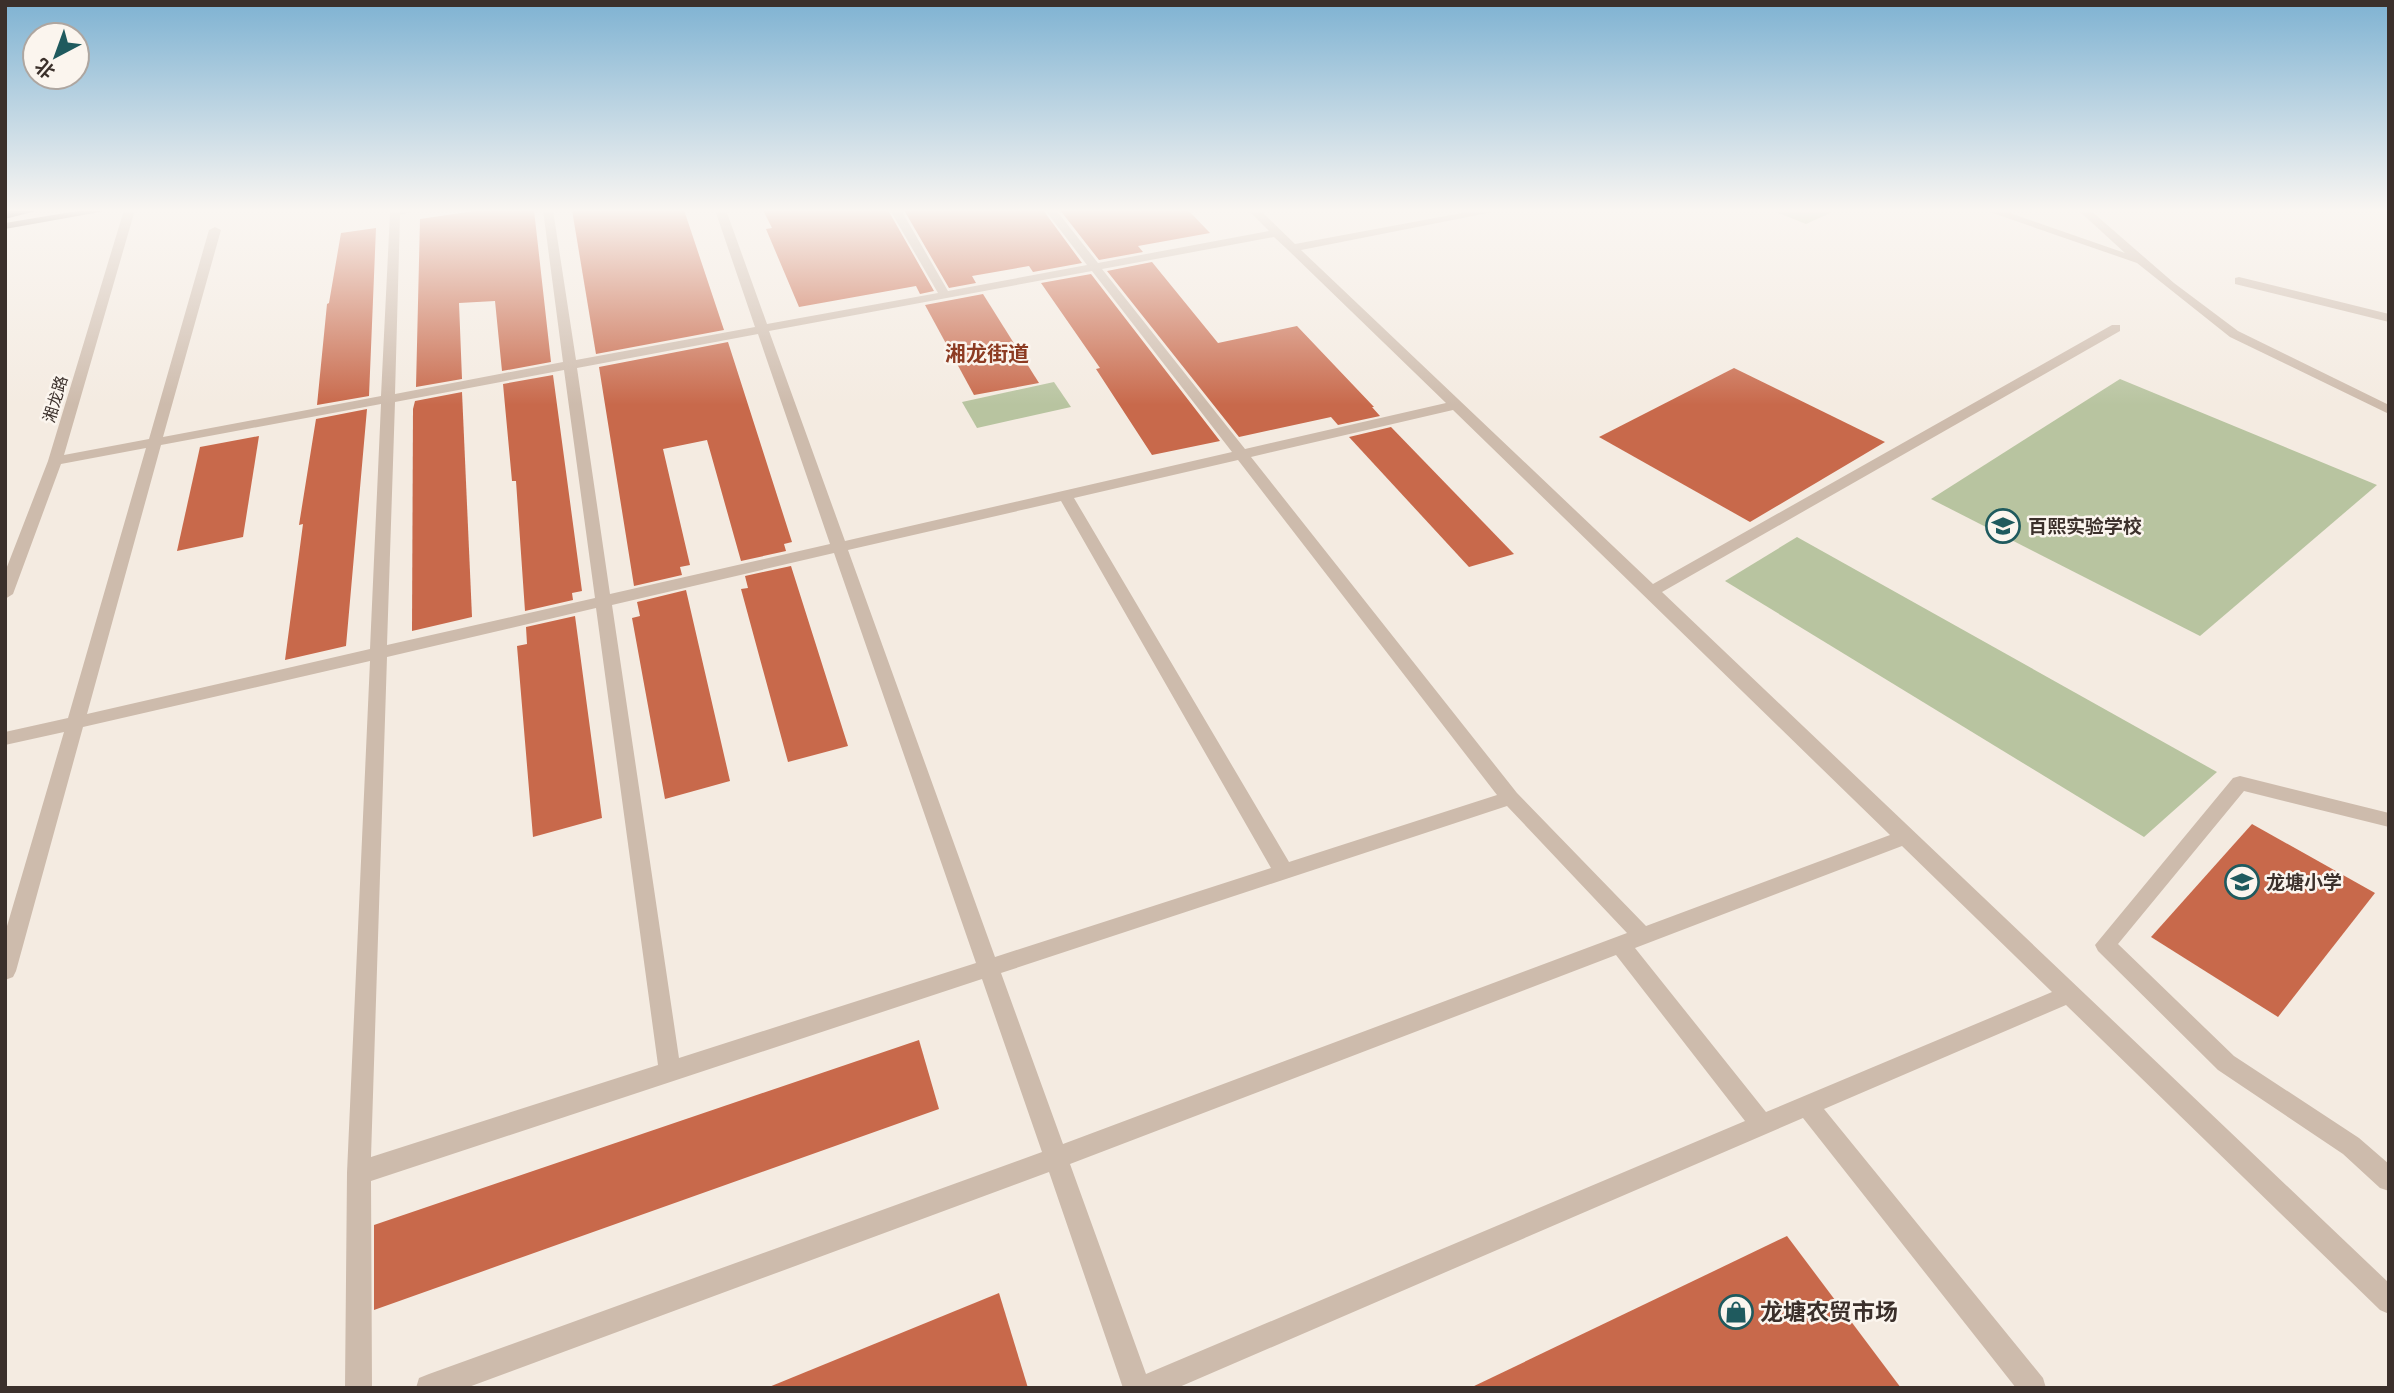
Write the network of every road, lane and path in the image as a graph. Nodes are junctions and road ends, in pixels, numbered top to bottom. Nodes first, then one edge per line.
1 (111, 275) edge
2 (202, 275) edge
3 (393, 275) edge
4 (557, 275) edge
5 (743, 275) edge
6 (933, 275) edge
7 (1051, 275) edge
8 (1100, 275) edge
9 (1320, 275) edge
10 (2159, 275) edge
11 (2239, 281) dead end
12 (945, 295) junction
13 (2389, 318) edge
14 (2116, 328) dead end
15 (763, 329) junction
16 (570, 365) junction
17 (388, 399) junction
18 (1456, 405) junction
19 (2389, 410) edge
20 (155, 443) junction
21 (1243, 454) junction
22 (55, 461) junction
23 (1065, 495) junction
24 (840, 547) junction
25 (1650, 592) junction
26 (5, 594) edge
27 (603, 601) junction
28 (378, 653) junction
29 (76, 723) junction
30 (5, 739) edge
31 (1510, 798) junction
32 (2389, 820) edge
33 (1905, 837) junction
34 (1284, 872) junction
35 (1643, 936) junction
36 (1620, 945) junction
37 (989, 968) junction
38 (5, 971) edge
39 (2069, 994) junction
40 (670, 1071) junction
41 (1807, 1106) junction
42 (1762, 1125) junction
43 (1056, 1158) junction
44 (359, 1173) junction
45 (2389, 1180) edge
46 (2389, 1301) edge
47 (358, 1388) edge
48 (429, 1388) edge
49 (1137, 1388) edge
50 (1145, 1388) edge
51 (2033, 1388) edge

1 - 22 street, 湘龙路
2 - 20 street
3 - 17 street
4 - 16 street
5 - 15 street
6 - 12 street
7 - 12 street
8 - 21 street
9 - 18 street
10 - 19 street
11 - 13 street
12 - 15 street
14 - 25 street
15 - 16 street
15 - 24 street
16 - 17 street
16 - 27 street
17 - 20 street
17 - 28 street
18 - 21 street
18 - 25 street
20 - 22 street
20 - 29 street
21 - 23 street
21 - 31 street
22 - 26 street, 湘龙路
23 - 24 street
23 - 34 street
24 - 27 street
24 - 37 street
25 - 33 street
27 - 28 street
27 - 40 street
28 - 29 street
28 - 44 street
29 - 30 street
29 - 38 street
31 - 34 street
31 - 35 street
32 - 45 street
33 - 35 street
33 - 39 street
34 - 37 street
35 - 36 street
36 - 42 street
36 - 43 street
37 - 40 street
37 - 43 street
39 - 41 street
39 - 46 street
40 - 44 street
41 - 42 street
41 - 51 street
42 - 50 street
43 - 48 street
43 - 49 street
44 - 47 street

